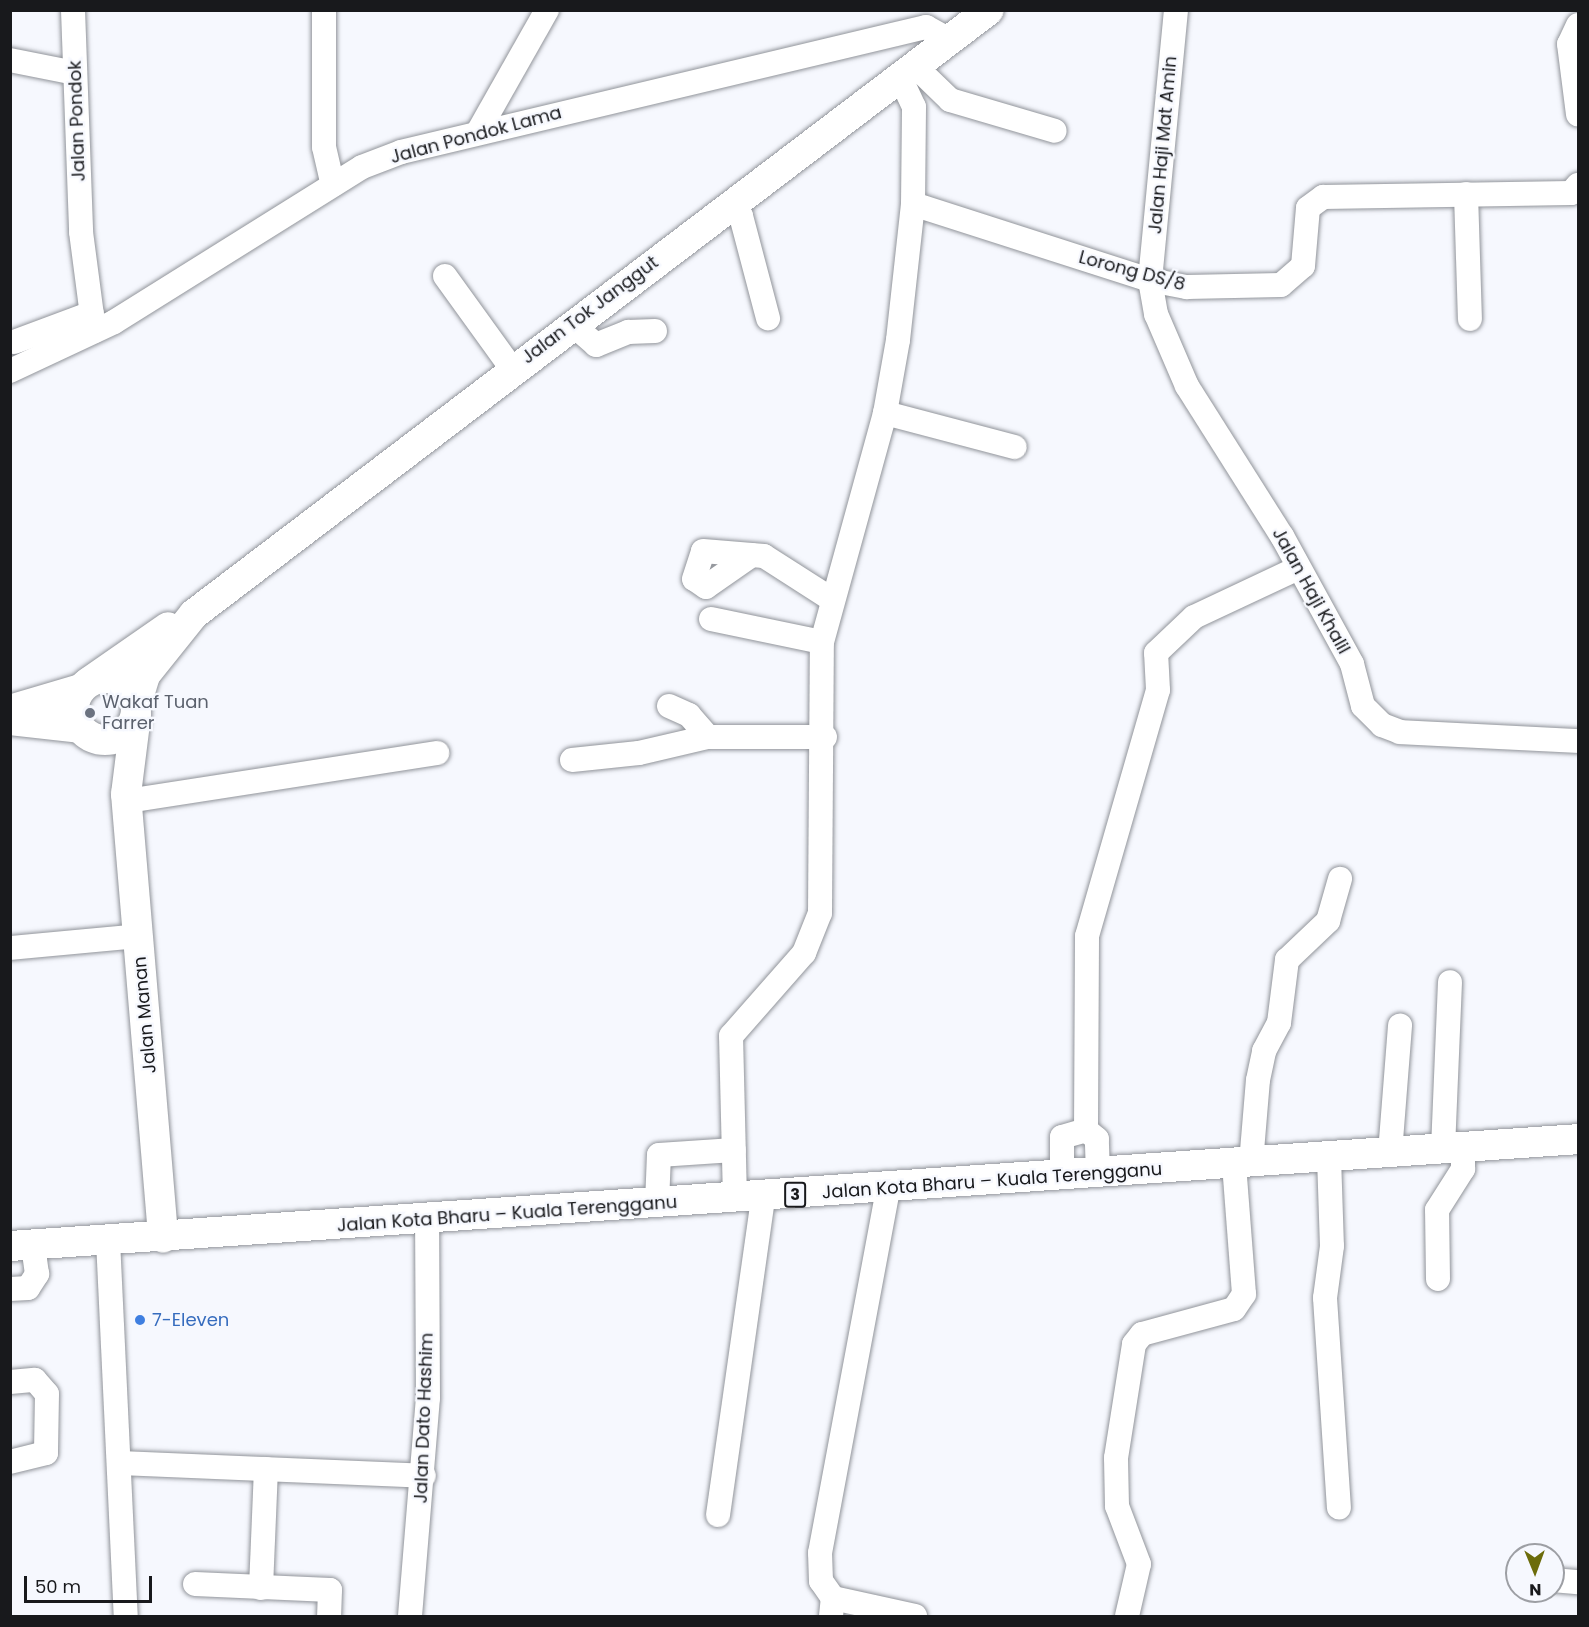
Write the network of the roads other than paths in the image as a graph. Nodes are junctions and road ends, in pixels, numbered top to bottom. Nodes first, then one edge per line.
1 (73, 10) edge
2 (324, 10) edge
3 (547, 10) edge
4 (989, 10) edge
5 (1176, 10) edge
6 (1578, 25) edge
7 (949, 40) junction
8 (10, 60) edge
9 (75, 73) junction
10 (908, 73) junction
11 (1578, 114) edge
12 (1055, 131) dead end
13 (478, 132) junction
14 (333, 185) junction
15 (1466, 194) junction
16 (1576, 195) edge
17 (732, 204) junction
18 (913, 204) junction
19 (445, 276) dead end
20 (1150, 280) junction
21 (768, 318) dead end
22 (1470, 319) dead end
23 (93, 322) junction
24 (572, 324) junction
25 (655, 331) dead end
26 (12, 342) edge
27 (16, 368) edge
28 (512, 369) junction
29 (885, 413) junction
30 (1015, 447) dead end
31 (752, 555) dead end
32 (1298, 568) junction
33 (831, 599) junction
34 (195, 614) junction
35 (711, 619) dead end
36 (822, 642) junction
37 (85, 685) junction
38 (669, 706) dead end
39 (10, 710) edge
40 (136, 710) junction
41 (10, 720) edge
42 (84, 731) junction
43 (708, 736) junction
44 (825, 737) junction
45 (1578, 741) edge
46 (437, 753) dead end
47 (572, 760) dead end
48 (126, 797) junction
49 (1340, 879) dead end
50 (139, 936) junction
51 (10, 948) edge
52 (1450, 982) dead end
53 (1400, 1025) dead end
54 (1086, 1130) junction
55 (1578, 1139) edge
56 (1453, 1148) junction
57 (734, 1150) junction
58 (1390, 1153) junction
59 (1329, 1157) junction
60 (1242, 1163) junction
61 (1098, 1174) junction
62 (1062, 1176) junction
63 (888, 1190) junction
64 (749, 1198) junction
65 (657, 1204) junction
66 (427, 1220) junction
67 (163, 1237) junction
68 (108, 1240) junction
69 (22, 1246) edge
70 (1437, 1279) dead end
71 (10, 1289) edge
72 (10, 1382) edge
73 (10, 1462) edge
74 (120, 1462) junction
75 (266, 1469) junction
76 (424, 1476) junction
77 (1339, 1508) dead end
78 (718, 1515) dead end
79 (195, 1584) dead end
80 (261, 1588) junction
81 (832, 1607) edge
82 (915, 1616) edge
83 (126, 1617) edge
84 (329, 1617) edge
85 (410, 1617) edge
86 (1127, 1617) edge

1 - 9 street, Jalan Pondok
2 - 14 street
3 - 13 street
4 - 7 main road, Jalan Tok Janggut
5 - 20 street, Jalan Haji Mat Amin
6 - 11 street
7 - 10 main road, Jalan Tok Janggut
7 - 13 street, Jalan Pondok Lama
8 - 9 street
9 - 23 street, Jalan Pondok
10 - 12 street
10 - 17 main road, Jalan Tok Janggut
10 - 18 street
13 - 14 street, Jalan Pondok Lama
14 - 23 street, Jalan Pondok Lama
15 - 16 street, Lorong DS/8
15 - 20 street, Lorong DS/8
15 - 22 street
17 - 21 street
17 - 24 main road, Jalan Tok Janggut
18 - 20 street, Lorong DS/8
18 - 29 street
19 - 28 street
20 - 32 street, Jalan Haji Khalil
23 - 26 street
23 - 27 street, Jalan Pondok Lama
24 - 25 street
24 - 28 main road, Jalan Tok Janggut
26 - 27 street
28 - 34 main road, Jalan Tok Janggut
29 - 30 street
29 - 33 street
31 - 33 street
32 - 45 street, Jalan Haji Khalil
32 - 54 street
33 - 36 street
34 - 37 main road, Jalan Tok Janggut
34 - 40 main road, Jalan Tok Janggut
35 - 36 street
36 - 44 street
37 - 39 main road
37 - 40 main road
37 - 42 main road
38 - 43 street
40 - 42 main road
40 - 48 main road, Jalan Manan
41 - 42 main road
42 - 48 main road, Jalan Manan
43 - 44 street
43 - 47 street
44 - 57 street
46 - 48 street
48 - 50 main road, Jalan Manan
49 - 60 street
50 - 51 street
50 - 67 main road, Jalan Manan
52 - 56 street
53 - 58 street
54 - 61 street
54 - 62 street
55 - 56 main road, Jalan Kota Bharu – Kuala Terengganu / 3
56 - 58 main road, Jalan Kota Bharu – Kuala Terengganu / 3
56 - 70 street
57 - 64 street
57 - 65 street
58 - 59 main road, Jalan Kota Bharu – Kuala Terengganu / 3
59 - 60 main road, Jalan Kota Bharu – Kuala Terengganu / 3
59 - 77 street
60 - 61 main road, Jalan Kota Bharu – Kuala Terengganu / 3
60 - 86 street
61 - 62 main road, Jalan Kota Bharu – Kuala Terengganu / 3
62 - 63 main road, Jalan Kota Bharu – Kuala Terengganu / 3
63 - 64 main road, Jalan Kota Bharu – Kuala Terengganu / 3
63 - 81 street
64 - 65 main road, Jalan Kota Bharu – Kuala Terengganu / 3
64 - 78 street
65 - 66 main road, Jalan Kota Bharu – Kuala Terengganu / 3
66 - 67 main road, Jalan Kota Bharu – Kuala Terengganu / 3
66 - 76 street, Jalan Dato Hashim
67 - 68 main road, Jalan Kota Bharu – Kuala Terengganu / 3
68 - 69 main road, Jalan Kota Bharu – Kuala Terengganu / 3
68 - 74 street
69 - 71 street
72 - 73 street
74 - 75 street
74 - 83 street
75 - 76 street
75 - 80 street
76 - 85 street, Jalan Dato Hashim
79 - 80 street
80 - 84 street
81 - 82 street

